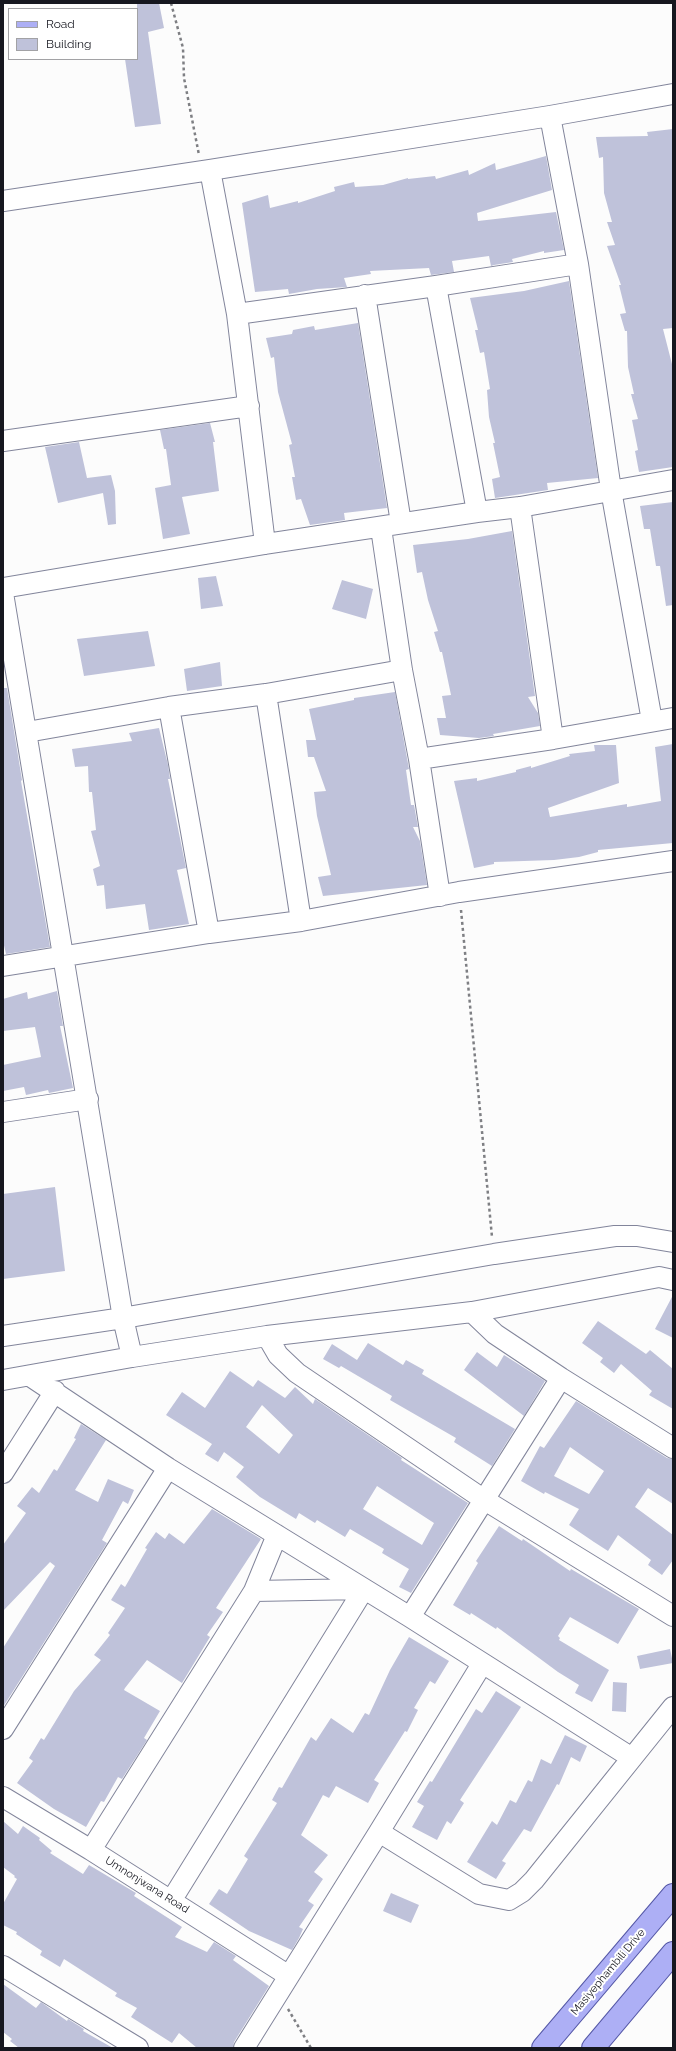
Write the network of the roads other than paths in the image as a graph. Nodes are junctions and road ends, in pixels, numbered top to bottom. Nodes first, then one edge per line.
1 (673, 94) edge
2 (550, 116) junction
3 (206, 171) junction
4 (3, 201) edge
5 (578, 264) junction
6 (436, 286) junction
7 (365, 295) junction
8 (237, 314) junction
9 (249, 406) junction
10 (3, 441) edge
11 (673, 480) edge
12 (611, 490) junction
13 (520, 507) junction
14 (477, 512) junction
15 (401, 523) junction
16 (381, 528) junction
17 (265, 544) junction
18 (3, 588) edge
19 (3, 593) edge
20 (402, 670) junction
21 (266, 694) junction
22 (169, 707) junction
23 (673, 718) edge
24 (652, 722) junction
25 (27, 732) junction
26 (553, 739) junction
27 (419, 759) junction
28 (673, 861) edge
29 (440, 896) junction
30 (301, 921) junction
31 (209, 932) junction
32 (64, 956) junction
33 (3, 966) edge
34 (88, 1099) junction
35 (3, 1112) edge
36 (673, 1242) edge
37 (673, 1280) edge
38 (472, 1312) junction
39 (123, 1318) junction
40 (3, 1336) edge
41 (267, 1336) junction
42 (132, 1356) junction
43 (30, 1376) junction
44 (561, 1378) junction
45 (3, 1380) edge
46 (55, 1391) junction
47 (673, 1448) edge
48 (168, 1468) junction
49 (3, 1473) edge
50 (483, 1499) junction
51 (277, 1535) junction
52 (364, 1589) junction
53 (254, 1591) junction
54 (673, 1616) edge
55 (410, 1617) junction
56 (482, 1664) junction
57 (673, 1708) edge
58 (3, 1729) edge
59 (632, 1758) junction
60 (3, 1797) edge
61 (379, 1832) junction
62 (91, 1850) junction
63 (673, 1895) edge
64 (171, 1901) junction
65 (673, 1953) edge
66 (3, 1966) edge
67 (284, 1983) junction
68 (138, 2048) edge
69 (244, 2048) edge
70 (543, 2048) edge
71 (593, 2048) edge

1 - 2 street
2 - 3 street
2 - 5 street
3 - 4 street
3 - 8 street
5 - 6 street
5 - 12 street
6 - 7 street
6 - 14 street
7 - 8 street
7 - 15 street
8 - 9 street
9 - 10 street
9 - 17 street
11 - 12 street
12 - 13 street
12 - 24 street
13 - 14 street
13 - 26 street
14 - 15 street
15 - 16 street
16 - 17 street
16 - 20 street
17 - 18 street
19 - 25 street
20 - 21 street
20 - 27 street
21 - 22 street
21 - 30 street
22 - 25 street
22 - 31 street
23 - 24 street
24 - 26 street
25 - 32 street
26 - 27 street
27 - 29 street
28 - 29 street
29 - 30 street
30 - 31 street
31 - 32 street
32 - 33 street
32 - 34 street
34 - 35 street
34 - 39 street
36 - 39 street
37 - 38 street
38 - 41 street
38 - 44 street
39 - 40 street
39 - 42 street
41 - 42 street
41 - 50 street
42 - 43 street
43 - 45 street
43 - 46 street
44 - 47 street
44 - 50 street
46 - 48 street
46 - 49 street
48 - 51 street
48 - 58 street
50 - 54 street
50 - 55 street
51 - 52 street
51 - 53 street
52 - 53 street
52 - 55 street
52 - 64 street
53 - 62 street
55 - 56 street
56 - 59 street
56 - 61 street
57 - 59 street
59 - 61 street
60 - 62 street, Umnonjwana Road
61 - 67 street
62 - 64 street, Umnonjwana Road
63 - 70 main road, Masiyephambili Drive
64 - 67 street, Umnonjwana Road
65 - 71 main road
66 - 68 street
67 - 69 street

